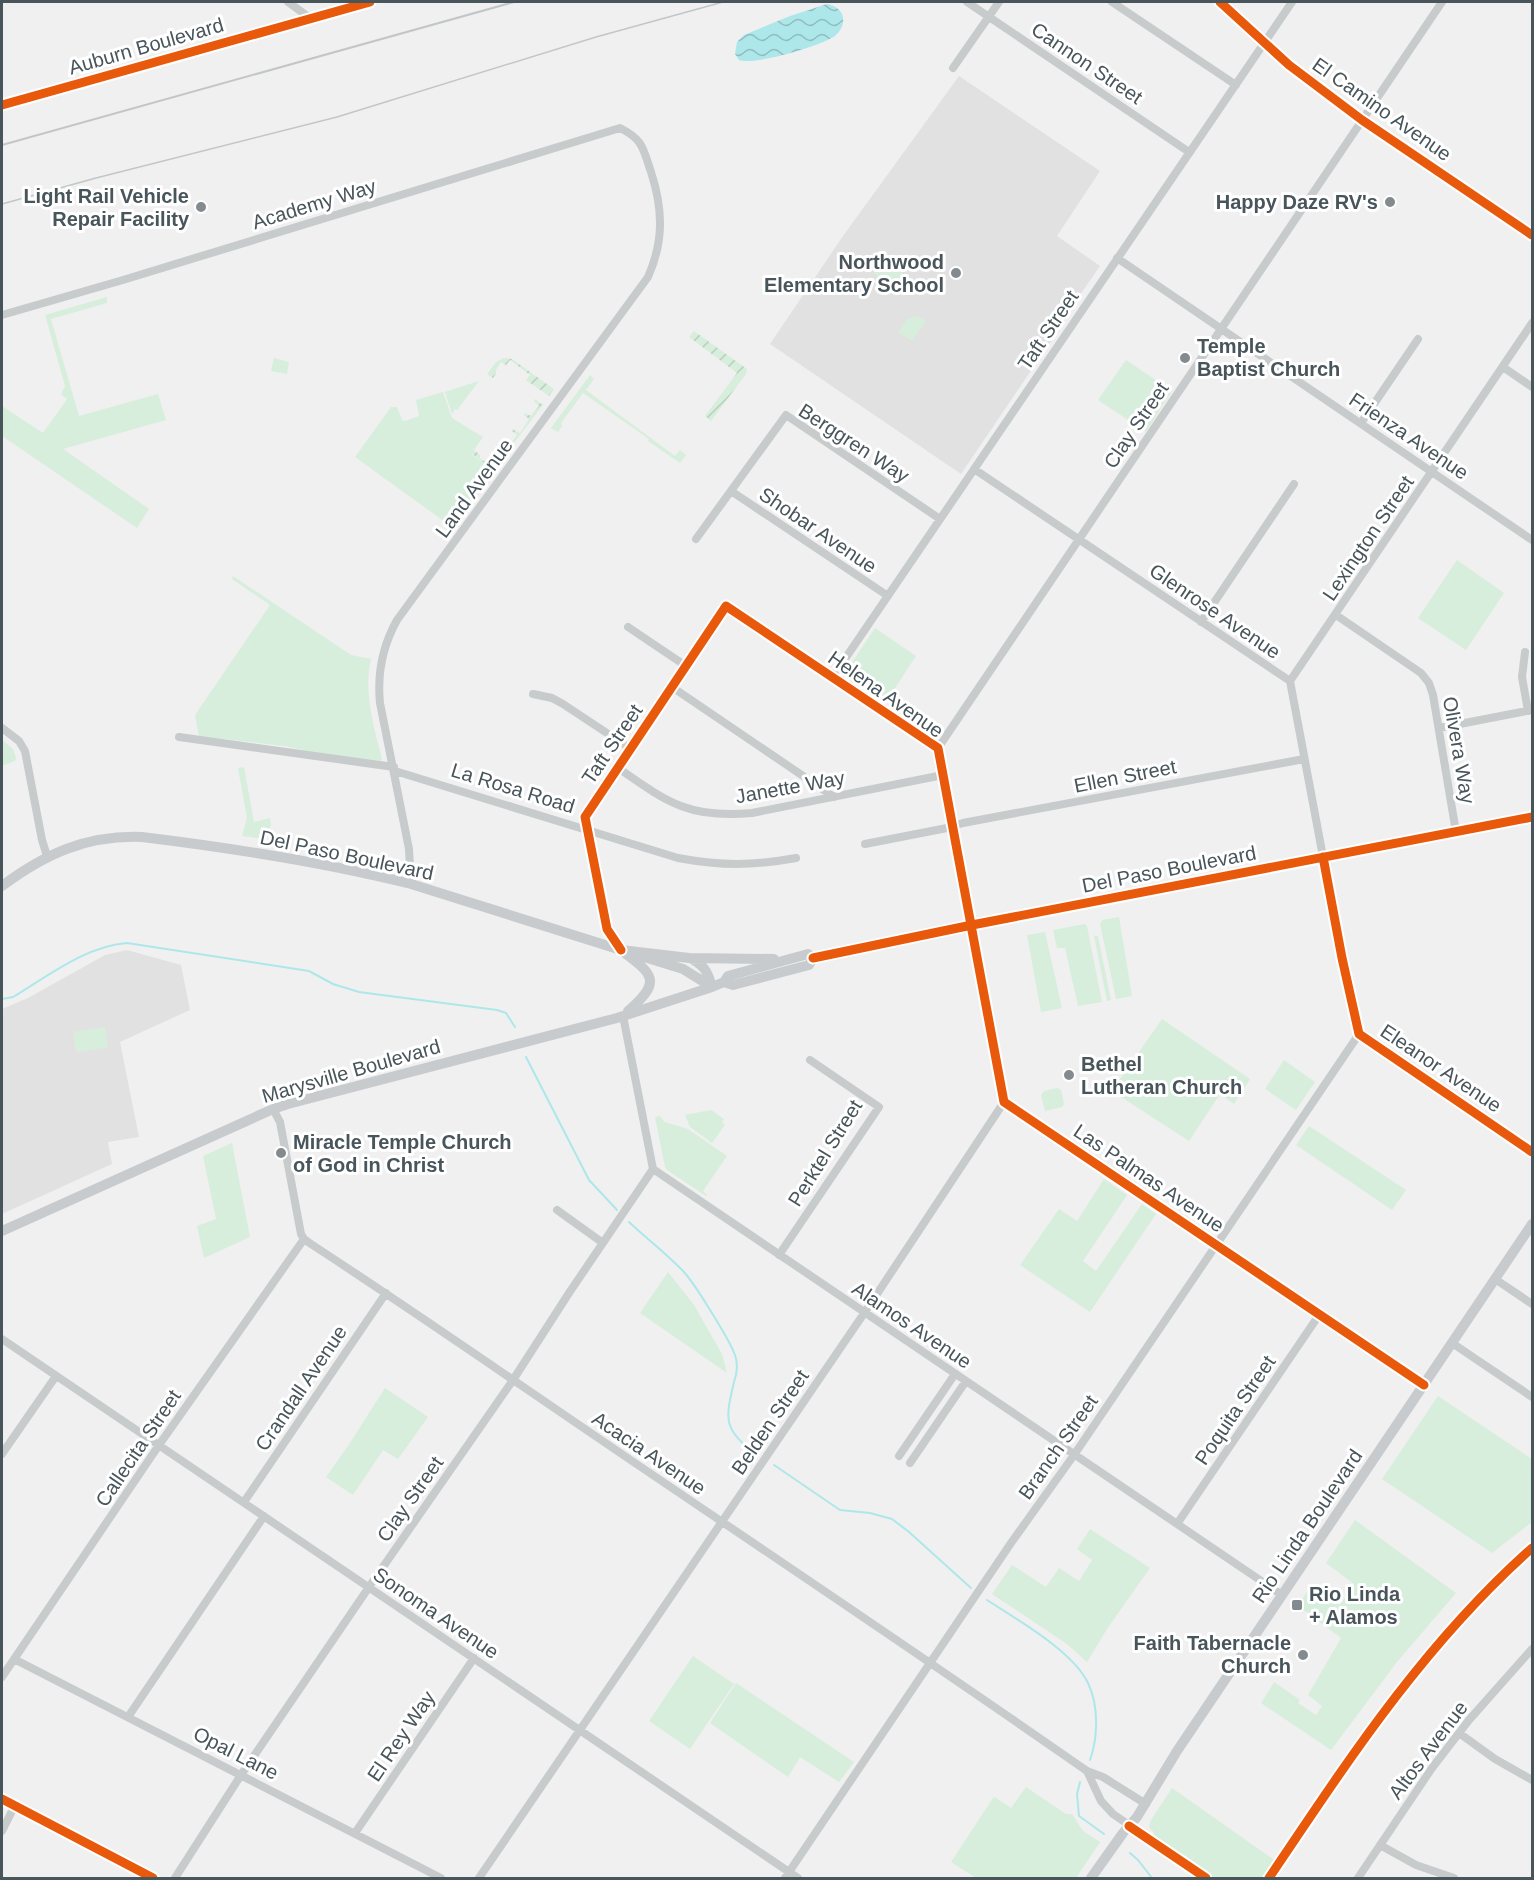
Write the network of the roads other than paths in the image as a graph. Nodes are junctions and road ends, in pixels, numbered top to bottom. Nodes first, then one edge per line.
1 (288, 2) edge
2 (370, 2) edge
3 (968, 2) edge
4 (999, 2) edge
5 (1112, 2) edge
6 (1220, 2) edge
7 (1292, 2) edge
8 (1442, 2) edge
9 (989, 16) junction
10 (310, 18) junction
11 (1264, 44) junction
12 (953, 68) dead end
13 (1236, 84) junction
14 (2, 105) edge
15 (1362, 120) junction
16 (635, 135) joint
17 (1189, 152) junction
18 (1533, 235) edge
19 (1117, 258) junction
20 (2, 315) edge
21 (1533, 324) edge
22 (1221, 329) junction
23 (1418, 339) dead end
24 (1503, 367) junction
25 (1533, 387) edge
26 (1360, 423) junction
27 (974, 469) junction
28 (1432, 472) junction
29 (1294, 484) dead end
30 (731, 491) junction
31 (940, 519) junction
32 (696, 539) dead end
33 (1079, 539) junction
34 (1533, 540) edge
35 (888, 596) junction
36 (726, 606) joint
37 (1336, 615) junction
38 (1201, 622) junction
39 (628, 627) dead end
40 (1525, 652) dead end
41 (686, 666) junction
42 (832, 678) junction
43 (1290, 681) junction
44 (672, 687) junction
45 (533, 694) dead end
46 (1530, 710) edge
47 (2, 728) edge
48 (1439, 728) junction
49 (179, 737) dead end
50 (938, 748) junction
51 (631, 749) junction
52 (1304, 759) junction
53 (618, 768) junction
54 (394, 769) junction
55 (943, 775) junction
56 (834, 797) junction
57 (1533, 817) edge
58 (952, 825) junction
59 (587, 831) junction
60 (1456, 832) junction
61 (865, 844) dead end
62 (47, 856) junction
63 (1323, 857) junction
64 (796, 858) dead end
65 (411, 884) junction
66 (2, 886) edge
67 (972, 925) junction
68 (621, 950) junction
69 (689, 958) junction
70 (792, 958) junction
71 (813, 958) junction
72 (724, 982) junction
73 (712, 987) junction
74 (623, 1016) junction
75 (1359, 1034) junction
76 (810, 1060) dead end
77 (1004, 1102) junction
78 (273, 1109) junction
79 (1533, 1152) edge
80 (653, 1169) junction
81 (557, 1210) dead end
82 (1533, 1224) edge
83 (2, 1231) edge
84 (304, 1239) junction
85 (603, 1243) junction
86 (1216, 1245) junction
87 (778, 1255) junction
88 (1495, 1279) junction
89 (386, 1293) junction
90 (1533, 1304) edge
91 (864, 1312) junction
92 (1320, 1315) junction
93 (2, 1339) edge
94 (1452, 1343) junction
95 (955, 1374) junction
96 (56, 1376) junction
97 (513, 1380) junction
98 (966, 1381) junction
99 (1424, 1385) junction
100 (1533, 1397) edge
101 (159, 1445) junction
102 (907, 1445) junction
103 (917, 1453) junction
104 (2, 1454) edge
105 (1074, 1455) junction
106 (899, 1456) dead end
107 (910, 1463) dead end
108 (244, 1502) junction
109 (264, 1516) junction
110 (722, 1522) junction
111 (1177, 1524) junction
112 (369, 1587) junction
113 (1282, 1595) junction
114 (1532, 1650) edge
115 (474, 1658) junction
116 (14, 1659) junction
117 (931, 1662) junction
118 (2, 1677) edge
119 (128, 1716) junction
120 (579, 1730) junction
121 (1459, 1733) junction
122 (1087, 1771) junction
123 (241, 1775) junction
124 (1533, 1780) edge
125 (2, 1799) edge
126 (1146, 1804) junction
127 (15, 1805) junction
128 (1129, 1826) junction
129 (2, 1831) edge
130 (355, 1833) junction
131 (1380, 1845) junction
132 (787, 1875) edge
133 (153, 1878) edge
134 (176, 1878) edge
135 (441, 1878) edge
136 (479, 1878) edge
137 (798, 1878) edge
138 (1092, 1878) edge
139 (1206, 1878) edge
140 (1358, 1878) edge
141 (1454, 1878) edge

1 - 10 street
2 - 10 street, Auburn Boulevard
3 - 9 street, Cannon Street
4 - 9 street
5 - 13 street
6 - 11 main road, El Camino Avenue
7 - 11 street, Taft Street
8 - 15 street, Clay Street
9 - 12 street
9 - 17 street, Cannon Street
10 - 14 street, Auburn Boulevard
11 - 13 street, Taft Street
11 - 15 main road, El Camino Avenue
13 - 17 street, Taft Street
15 - 18 main road, El Camino Avenue
15 - 22 street, Clay Street
16 - 20 street, Academy Way
16 - 54 street, Land Avenue
17 - 19 street, Taft Street
19 - 22 street, Frienza Avenue
19 - 27 street, Taft Street
21 - 24 street, Lexington Street
22 - 26 street, Frienza Avenue
22 - 33 street, Clay Street
23 - 26 street
24 - 25 street
24 - 28 street, Lexington Street
26 - 28 street, Frienza Avenue
27 - 31 street, Taft Street
27 - 33 street, Glenrose Avenue
28 - 34 street, Frienza Avenue
28 - 37 street, Lexington Street
29 - 38 street
30 - 31 street, Berggren Way
30 - 32 street, Berggren Way
30 - 35 street, Shobar Avenue
31 - 35 street, Taft Street
33 - 38 street, Glenrose Avenue
33 - 50 street, Clay Street
35 - 42 street, Taft Street
36 - 41 street, Taft Street
36 - 42 street, Helena Avenue
37 - 43 street, Lexington Street
37 - 48 street, Olivera Way
38 - 43 street, Glenrose Avenue
39 - 41 street
40 - 46 street
41 - 44 street, Taft Street
42 - 50 street, Helena Avenue
43 - 52 street, Glenrose Avenue
44 - 51 street, Taft Street
44 - 56 street
45 - 51 street
46 - 48 street
47 - 62 street
48 - 60 street, Olivera Way
49 - 54 street, La Rosa Road
50 - 55 street, Helena Avenue
51 - 53 street, Taft Street
52 - 58 street, Ellen Street
52 - 63 street, Glenrose Avenue
53 - 56 street, Janette Way
53 - 59 street, Taft Street
54 - 59 street, La Rosa Road
54 - 65 street, Land Avenue
55 - 56 street, Janette Way
55 - 58 street, Helena Avenue
57 - 60 main road, Del Paso Boulevard
58 - 61 street
58 - 67 street, Helena Avenue
59 - 64 street, La Rosa Road
59 - 68 street, Taft Street
60 - 63 main road, Del Paso Boulevard
62 - 65 main road, Del Paso Boulevard
62 - 66 main road, Del Paso Boulevard
63 - 67 main road, Del Paso Boulevard
63 - 75 street, Eleanor Avenue
65 - 68 main road, Del Paso Boulevard
67 - 71 main road, Del Paso Boulevard
67 - 77 street
68 - 69 main road, Del Paso Boulevard
68 - 73 main road
68 - 74 main road
69 - 70 main road, Del Paso Boulevard
69 - 73 main road
70 - 71 main road, Marysville Boulevard
70 - 72 main road, Marysville Boulevard
71 - 72 main road, Marysville Boulevard
72 - 73 main road, Marysville Boulevard
73 - 74 main road, Marysville Boulevard
74 - 78 main road, Marysville Boulevard
74 - 80 street
75 - 79 street, Eleanor Avenue
75 - 86 street, Branch Street
76 - 87 street, Perktel Street
77 - 86 street, Las Palmas Avenue
77 - 91 street, Belden Street
78 - 83 main road, Marysville Boulevard
78 - 84 street
80 - 85 street, Clay Street
80 - 87 street, Alamos Avenue
81 - 85 street
82 - 88 main road, Rio Linda Boulevard
84 - 89 street, Acacia Avenue
84 - 101 street, Callecita Street
85 - 97 street, Clay Street
86 - 92 street, Las Palmas Avenue
86 - 105 street, Branch Street
87 - 91 street, Alamos Avenue
88 - 90 street
88 - 94 main road, Rio Linda Boulevard
89 - 97 street, Acacia Avenue
89 - 108 street, Crandall Avenue
91 - 95 street, Alamos Avenue
91 - 110 street, Belden Street
92 - 99 street, Las Palmas Avenue
92 - 111 street, Poquita Street
93 - 96 street, Sonoma Avenue
94 - 99 main road, Rio Linda Boulevard
94 - 100 street
95 - 98 street, Alamos Avenue
95 - 102 street
96 - 101 street, Sonoma Avenue
96 - 104 street
97 - 110 street, Acacia Avenue
97 - 112 street, Clay Street
98 - 103 street
98 - 105 street, Alamos Avenue
99 - 113 main road, Rio Linda Boulevard
101 - 108 street, Sonoma Avenue
101 - 116 street, Callecita Street
102 - 103 street
102 - 106 street
103 - 107 street
105 - 111 street, Alamos Avenue
105 - 117 street, Branch Street
108 - 109 street, Sonoma Avenue
109 - 112 street, Sonoma Avenue
109 - 119 street
110 - 117 street, Acacia Avenue
110 - 120 street, Belden Street
111 - 113 street, Alamos Avenue
112 - 115 street, Sonoma Avenue
112 - 123 street, Clay Street
113 - 126 main road, Rio Linda Boulevard
114 - 121 street, Altos Avenue
115 - 120 street, Sonoma Avenue
115 - 130 street, El Rey Way
116 - 118 street, Callecita Street
116 - 119 street, Opal Lane
117 - 122 street, Acacia Avenue
117 - 132 street, Branch Street
119 - 123 street, Opal Lane
120 - 132 street, Sonoma Avenue
120 - 136 street, Belden Street
121 - 124 street
121 - 131 street, Altos Avenue
122 - 126 street, Acacia Avenue
122 - 128 street
123 - 130 street, Opal Lane
123 - 134 street, Clay Street
125 - 127 street
126 - 128 main road, Rio Linda Boulevard
127 - 129 street
127 - 133 street
128 - 138 main road, Rio Linda Boulevard
128 - 139 street
130 - 135 street, Opal Lane
131 - 140 street, Altos Avenue
131 - 141 street
132 - 137 street, Sonoma Avenue

